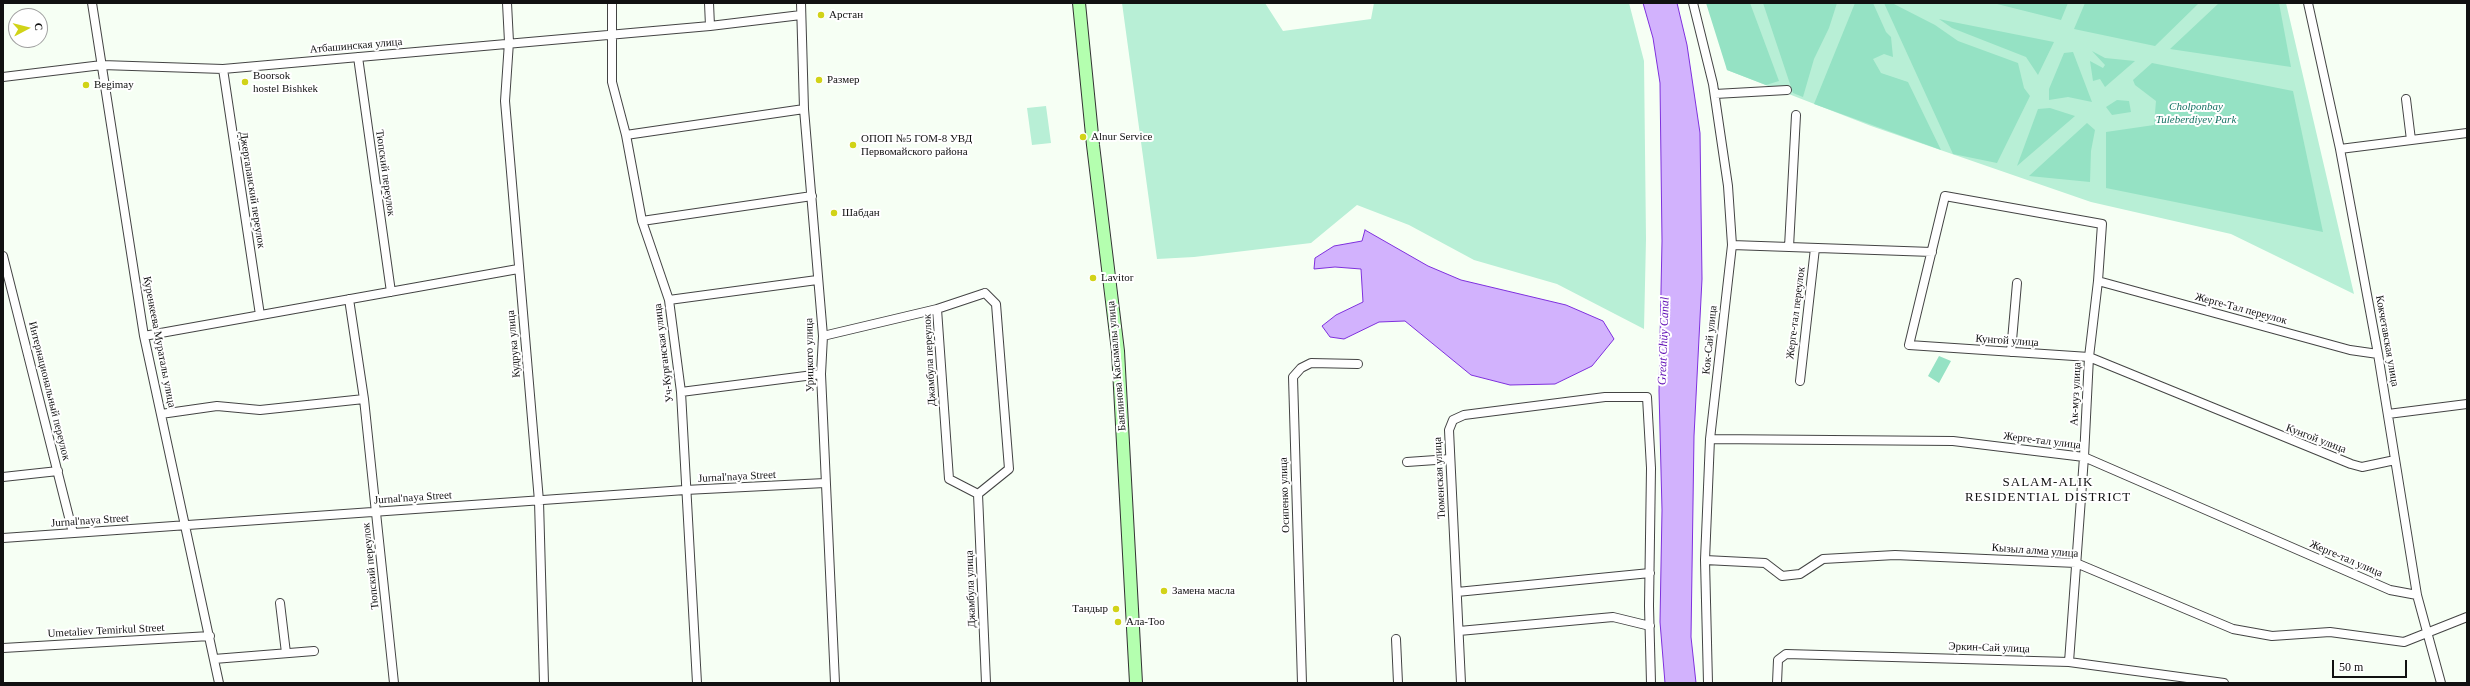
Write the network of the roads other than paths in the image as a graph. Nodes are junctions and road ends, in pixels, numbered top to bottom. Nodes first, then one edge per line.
1 (92, 3) edge
2 (507, 3) edge
3 (612, 3) edge
4 (709, 3) edge
5 (802, 3) edge
6 (1079, 3) edge
7 (1693, 3) edge
8 (2308, 3) edge
9 (801, 15) junction
10 (710, 26) junction
11 (612, 35) junction
12 (509, 42) junction
13 (358, 57) junction
14 (102, 65) junction
15 (222, 69) junction
16 (3, 77) edge
17 (1787, 90) dead end
18 (1715, 94) junction
19 (2406, 99) dead end
20 (804, 109) junction
21 (1796, 115) dead end
22 (2467, 132) edge
23 (626, 135) junction
24 (2411, 140) junction
25 (2340, 149) junction
26 (812, 196) junction
27 (642, 221) junction
28 (2102, 224) joint
29 (1732, 245) junction
30 (1789, 247) junction
31 (1815, 248) junction
32 (1932, 252) junction
33 (3, 256) edge
34 (518, 269) junction
35 (817, 280) junction
36 (2098, 281) junction
37 (2017, 283) dead end
38 (391, 292) junction
39 (349, 299) junction
40 (669, 300) junction
41 (937, 309) junction
42 (260, 315) junction
43 (144, 336) junction
44 (823, 336) junction
45 (2011, 352) junction
46 (2378, 354) junction
47 (2089, 357) junction
48 (1358, 364) dead end
49 (821, 374) junction
50 (1800, 381) dead end
51 (681, 392) junction
52 (364, 399) junction
53 (2467, 404) edge
54 (161, 414) junction
55 (2388, 414) junction
56 (1710, 439) junction
57 (2084, 457) junction
58 (1450, 459) junction
59 (2395, 460) junction
60 (1407, 462) dead end
61 (58, 470) junction
62 (3, 477) edge
63 (825, 483) junction
64 (685, 490) junction
65 (978, 494) junction
66 (538, 501) junction
67 (377, 512) junction
68 (186, 525) junction
69 (73, 533) junction
70 (3, 538) edge
71 (1706, 560) junction
72 (2076, 563) junction
73 (1650, 573) junction
74 (1457, 592) junction
75 (2417, 594) junction
76 (280, 603) dead end
77 (2467, 617) edge
78 (1650, 626) junction
79 (1459, 631) junction
80 (2427, 631) junction
81 (210, 636) junction
82 (1396, 638) dead end
83 (3, 648) edge
84 (314, 651) dead end
85 (286, 653) junction
86 (214, 659) junction
87 (2068, 662) junction
88 (219, 683) edge
89 (394, 683) edge
90 (544, 683) edge
91 (697, 683) edge
92 (835, 683) edge
93 (986, 683) edge
94 (1136, 683) edge
95 (1302, 683) edge
96 (1398, 683) edge
97 (1461, 683) edge
98 (1651, 683) edge
99 (1708, 683) edge
100 (1777, 683) edge
101 (2224, 683) edge
102 (2441, 683) edge

1 - 14 street, Куренкеева Мураталы улица
2 - 12 street, Кудрука улица
3 - 11 street, Уч-Курганская улица
4 - 10 street
5 - 9 street, Урицкого улица
6 - 94 main road, Баялинова Касымалы улица
7 - 18 street, Кок-Сай улица
8 - 25 street, Кокчетавская улица
9 - 10 street, Атбашинская улица
9 - 20 street, Урицкого улица
10 - 11 street, Атбашинская улица
11 - 12 street, Атбашинская улица
11 - 23 street, Уч-Курганская улица
12 - 13 street, Атбашинская улица
12 - 34 street, Кудрука улица
13 - 15 street, Атбашинская улица
13 - 38 street, Тюпский переулок
14 - 15 street, Атбашинская улица
14 - 16 street, Атбашинская улица
14 - 43 street, Куренкеева Мураталы улица
15 - 42 street, Джергаланский переулок
17 - 18 street
18 - 29 street, Кок-Сай улица
19 - 24 street
20 - 23 street
20 - 26 street, Урицкого улица
21 - 30 street
22 - 24 street
23 - 27 street, Уч-Курганская улица
24 - 25 street
25 - 46 street, Кокчетавская улица
26 - 27 street
26 - 35 street, Урицкого улица
27 - 40 street, Уч-Курганская улица
28 - 32 street, Кунгой улица
28 - 36 street, Ак-муз улица
29 - 30 street
29 - 56 street, Кок-Сай улица
30 - 31 street
31 - 32 street
31 - 50 street, Жерге-тал переулок
32 - 45 street, Кунгой улица
33 - 61 street, Интернациональный переулок
34 - 38 street
34 - 66 street, Кудрука улица
35 - 40 street
35 - 44 street, Урицкого улица
36 - 46 street, Жерге-Тал переулок
36 - 47 street, Ак-муз улица
37 - 45 street
38 - 39 street
39 - 42 street
39 - 52 street, Тюпский переулок
40 - 51 street, Уч-Курганская улица
41 - 44 street
41 - 65 street, Джамбула переулок
41 - 65 street, Джамбула переулок
42 - 43 street
43 - 54 street, Куренкеева Мураталы улица
44 - 49 street, Урицкого улица
45 - 47 street, Кунгой улица
46 - 55 street, Кокчетавская улица
47 - 57 street, Ак-муз улица
47 - 59 street, Кунгой улица
48 - 95 street, Осипенко улица
49 - 51 street
49 - 63 street, Урицкого улица
51 - 64 street, Уч-Курганская улица
52 - 54 street
52 - 67 street, Тюпский переулок
53 - 55 street
54 - 68 street, Куренкеева Мураталы улица
55 - 59 street, Кокчетавская улица
56 - 57 street, Жерге-тал улица
56 - 71 street, Кок-Сай улица
57 - 72 street, Ак-муз улица
57 - 75 street, Жерге-тал улица
58 - 60 street
58 - 73 street, Тюменская улица
58 - 74 street, Тюменская улица
59 - 75 street, Кокчетавская улица
61 - 62 street
61 - 69 street, Интернациональный переулок
63 - 64 street, Jurnal'naya Street
63 - 92 street, Урицкого улица
64 - 66 street, Jurnal'naya Street
64 - 91 street, Уч-Курганская улица
65 - 93 street, Джамбула улица
66 - 67 street, Jurnal'naya Street
66 - 90 street, Кудрука улица
67 - 68 street, Jurnal'naya Street
67 - 89 street, Тюпский переулок
68 - 69 street, Jurnal'naya Street
68 - 81 street, Куренкеева Мураталы улица
69 - 70 street, Jurnal'naya Street
71 - 72 street, Кызыл алма улица
71 - 99 street, Кок-Сай улица
72 - 80 street, Кызыл алма улица
72 - 87 street, Ак-муз улица
73 - 74 street
73 - 78 street
74 - 79 street, Тюменская улица
75 - 80 street, Кокчетавская улица
76 - 85 street
77 - 80 street, Кызыл алма улица
78 - 79 street
78 - 98 street
79 - 97 street, Тюменская улица
80 - 102 street, Кокчетавская улица
81 - 83 street, Umetaliev Temirkul Street
81 - 86 street, Куренкеева Мураталы улица
82 - 96 street
84 - 85 street
85 - 86 street
86 - 88 street, Куренкеева Мураталы улица
87 - 100 street, Эркин-Сай улица
87 - 101 street, Эркин-Сай улица

